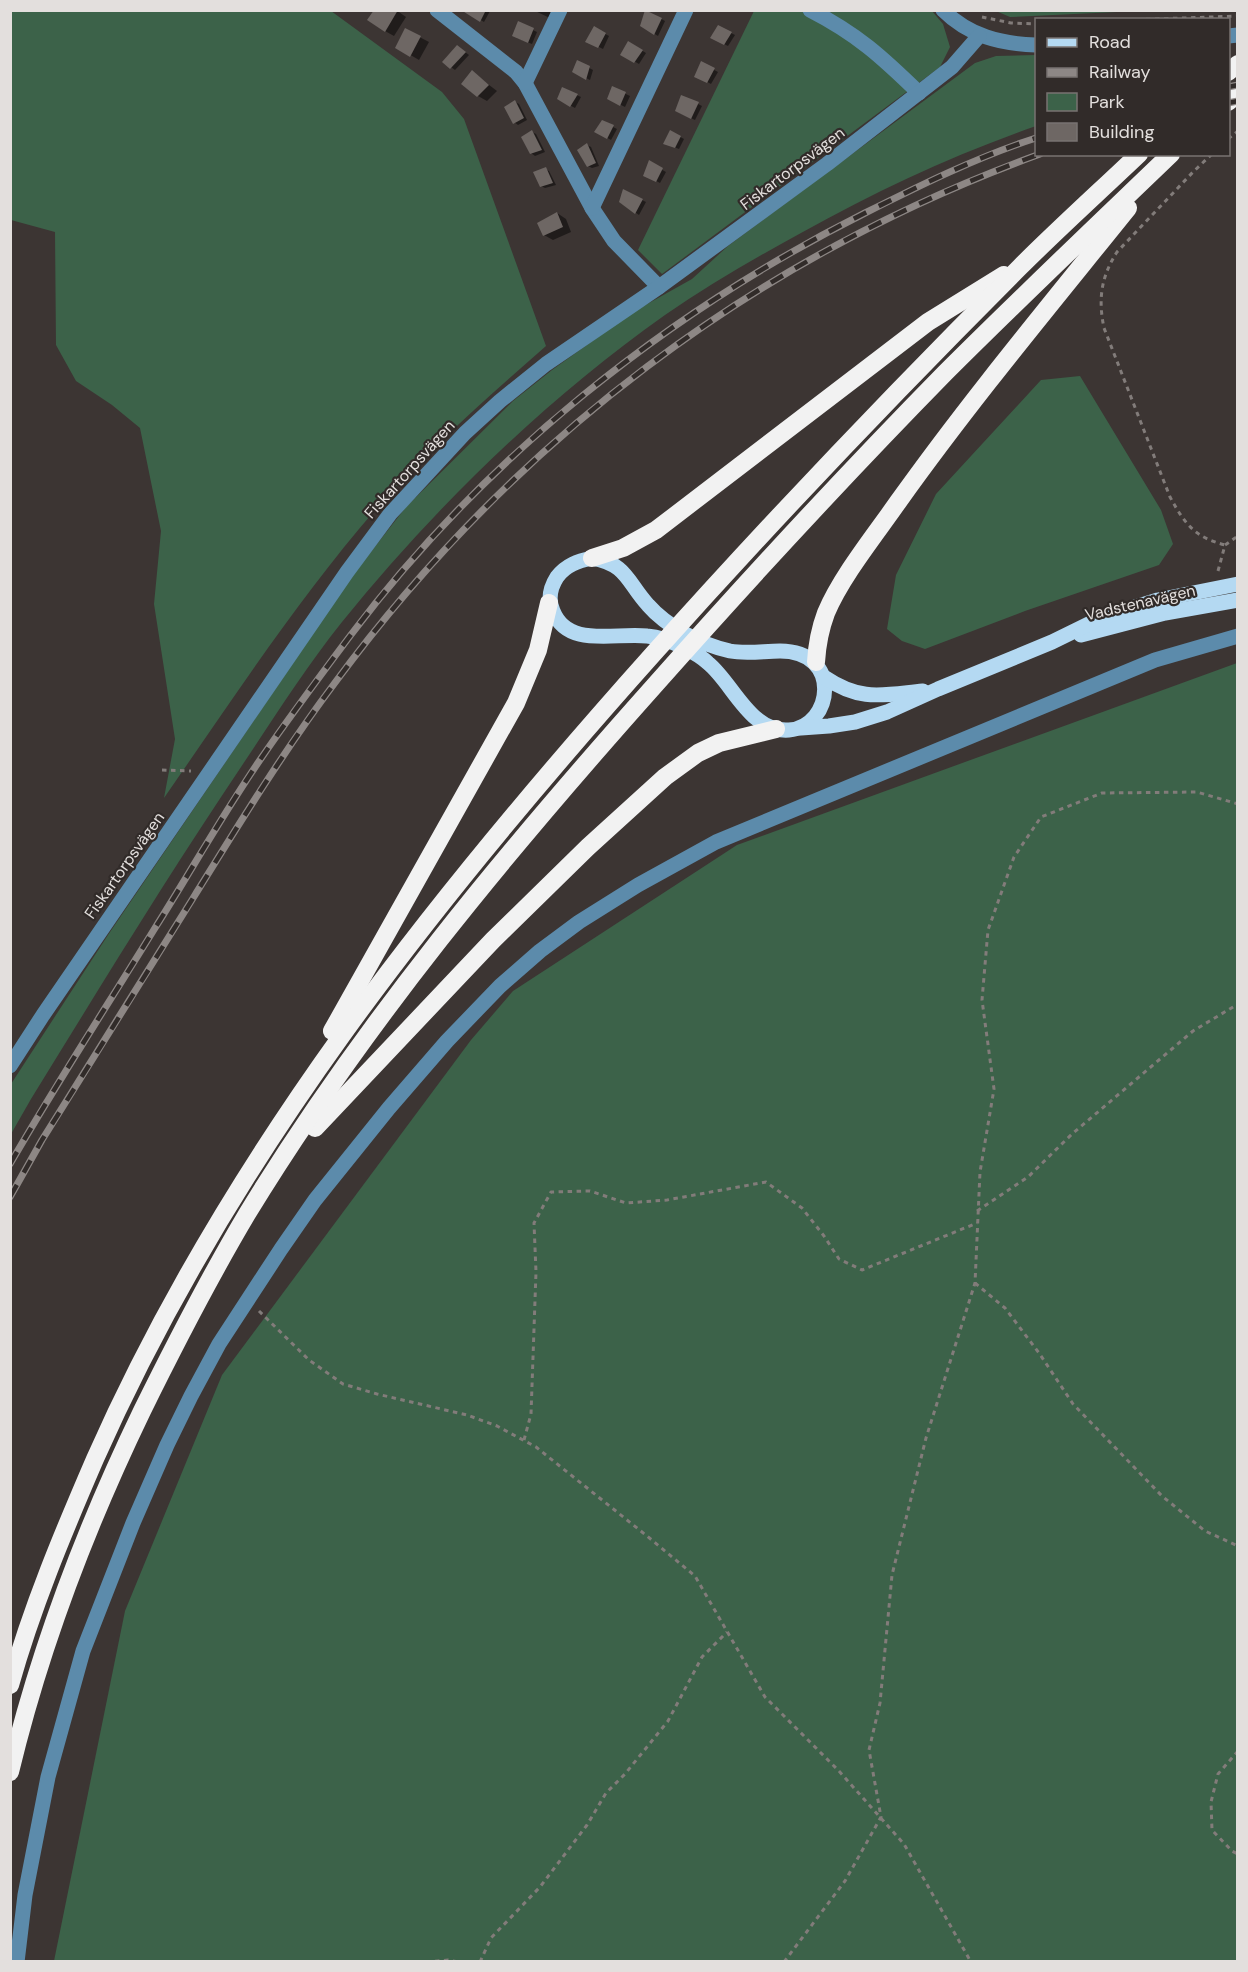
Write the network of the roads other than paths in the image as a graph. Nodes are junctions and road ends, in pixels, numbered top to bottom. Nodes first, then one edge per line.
1 (437, 10) edge
2 (560, 10) edge
3 (686, 10) edge
4 (810, 10) edge
5 (943, 10) edge
6 (979, 36) junction
7 (1035, 45) edge
8 (525, 83) junction
9 (919, 93) junction
10 (1137, 156) edge
11 (1169, 156) edge
12 (1169, 156) edge
13 (592, 208) junction
14 (1023, 264) junction
15 (659, 287) junction
16 (592, 558) junction
17 (1238, 584) edge
18 (1238, 600) edge
19 (549, 603) junction
20 (1238, 636) edge
21 (1052, 642) junction
22 (820, 670) junction
23 (938, 689) junction
24 (801, 728) junction
25 (776, 729) junction
26 (10, 1066) edge
27 (288, 1111) junction
28 (276, 1168) junction
29 (10, 1685) edge
30 (10, 1772) edge
31 (17, 1962) edge

1 - 8 street
2 - 8 street
3 - 13 street
4 - 9 street
5 - 6 street
6 - 7 street
6 - 9 street, Fiskartorpsvägen
8 - 13 street
9 - 15 street, Fiskartorpsvägen
10 - 14 highway
11 - 28 highway
12 - 22 highway
13 - 15 street
14 - 16 highway
14 - 27 highway
15 - 26 street, Fiskartorpsvägen
16 - 19 main road
16 - 22 main road, Vadstenavägen
17 - 21 main road, Vadstenavägen
18 - 21 main road, Vadstenavägen
19 - 25 main road
19 - 27 highway
20 - 31 street
21 - 23 main road, Vadstenavägen
22 - 23 main road, Vadstenavägen
22 - 24 main road
23 - 24 main road, Vadstenavägen
24 - 25 main road, Vadstenavägen
25 - 28 highway
27 - 29 highway
28 - 30 highway

